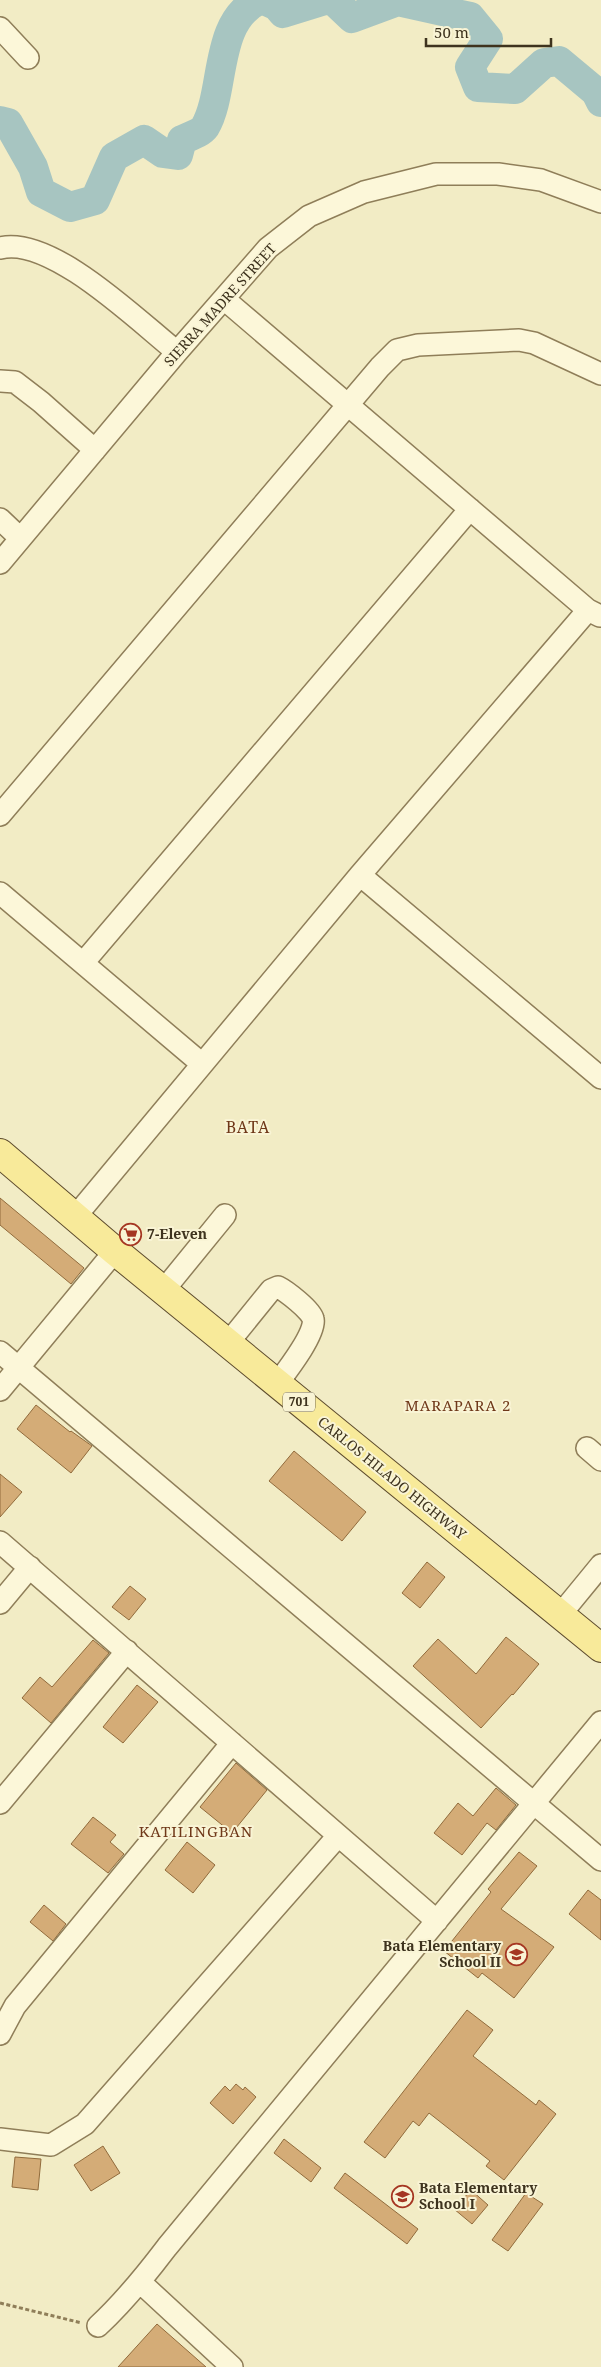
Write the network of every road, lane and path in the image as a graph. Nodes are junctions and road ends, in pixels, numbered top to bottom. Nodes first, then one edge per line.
1 (0, 28) edge
2 (28, 58) dead end
3 (601, 202) edge
4 (0, 248) edge
5 (224, 299) junction
6 (176, 352) junction
7 (601, 374) edge
8 (0, 382) edge
9 (349, 403) junction
10 (95, 450) junction
11 (470, 509) junction
12 (0, 519) edge
13 (20, 538) junction
14 (0, 563) edge
15 (595, 613) edge
16 (0, 815) edge
17 (360, 875) junction
18 (0, 893) edge
19 (83, 963) junction
20 (202, 1064) junction
21 (601, 1078) edge
22 (0, 1152) edge
23 (225, 1215) dead end
24 (75, 1217) junction
25 (115, 1251) junction
26 (163, 1291) junction
27 (228, 1343) junction
28 (0, 1352) edge
29 (18, 1368) junction
30 (277, 1384) junction
31 (0, 1390) edge
32 (0, 1542) edge
33 (601, 1565) edge
34 (30, 1567) junction
35 (0, 1604) edge
36 (560, 1615) junction
37 (601, 1648) edge
38 (126, 1651) junction
39 (601, 1722) edge
40 (232, 1743) junction
41 (0, 1803) edge
42 (534, 1804) junction
43 (338, 1836) junction
44 (601, 1860) edge
45 (437, 1921) junction
46 (0, 2034) edge
47 (0, 2139) edge
48 (140, 2282) junction
49 (0, 2303) edge
50 (98, 2326) joint
51 (232, 2367) edge

1 - 2 street
3 - 5 street, SIERRA MADRE STREET
4 - 6 street
5 - 6 street, SIERRA MADRE STREET
5 - 9 street
6 - 10 street, SIERRA MADRE STREET
7 - 9 street
8 - 10 street
9 - 11 street
9 - 16 street
10 - 13 street, SIERRA MADRE STREET
11 - 15 street
11 - 19 street
12 - 13 street
13 - 14 street, SIERRA MADRE STREET
15 - 17 street
17 - 20 street
17 - 21 street
18 - 19 street
19 - 20 street
20 - 24 street
22 - 24 main road, CARLOS HILADO HIGHWAY / 701
23 - 26 street
24 - 25 main road, CARLOS HILADO HIGHWAY / 701
25 - 26 main road, CARLOS HILADO HIGHWAY / 701
25 - 29 street
26 - 27 main road, CARLOS HILADO HIGHWAY / 701
27 - 30 main road, CARLOS HILADO HIGHWAY / 701
27 - 30 street
28 - 29 street
29 - 31 street
29 - 42 street
30 - 36 main road, CARLOS HILADO HIGHWAY / 701
32 - 34 street
33 - 36 street
34 - 35 street
34 - 38 street
36 - 37 main road, CARLOS HILADO HIGHWAY / 701
38 - 40 street
38 - 41 street
39 - 42 street
40 - 43 street
40 - 46 street
42 - 44 street
42 - 45 street
43 - 45 street
43 - 47 street
45 - 48 street
48 - 50 street
48 - 51 street
49 - 50 path

